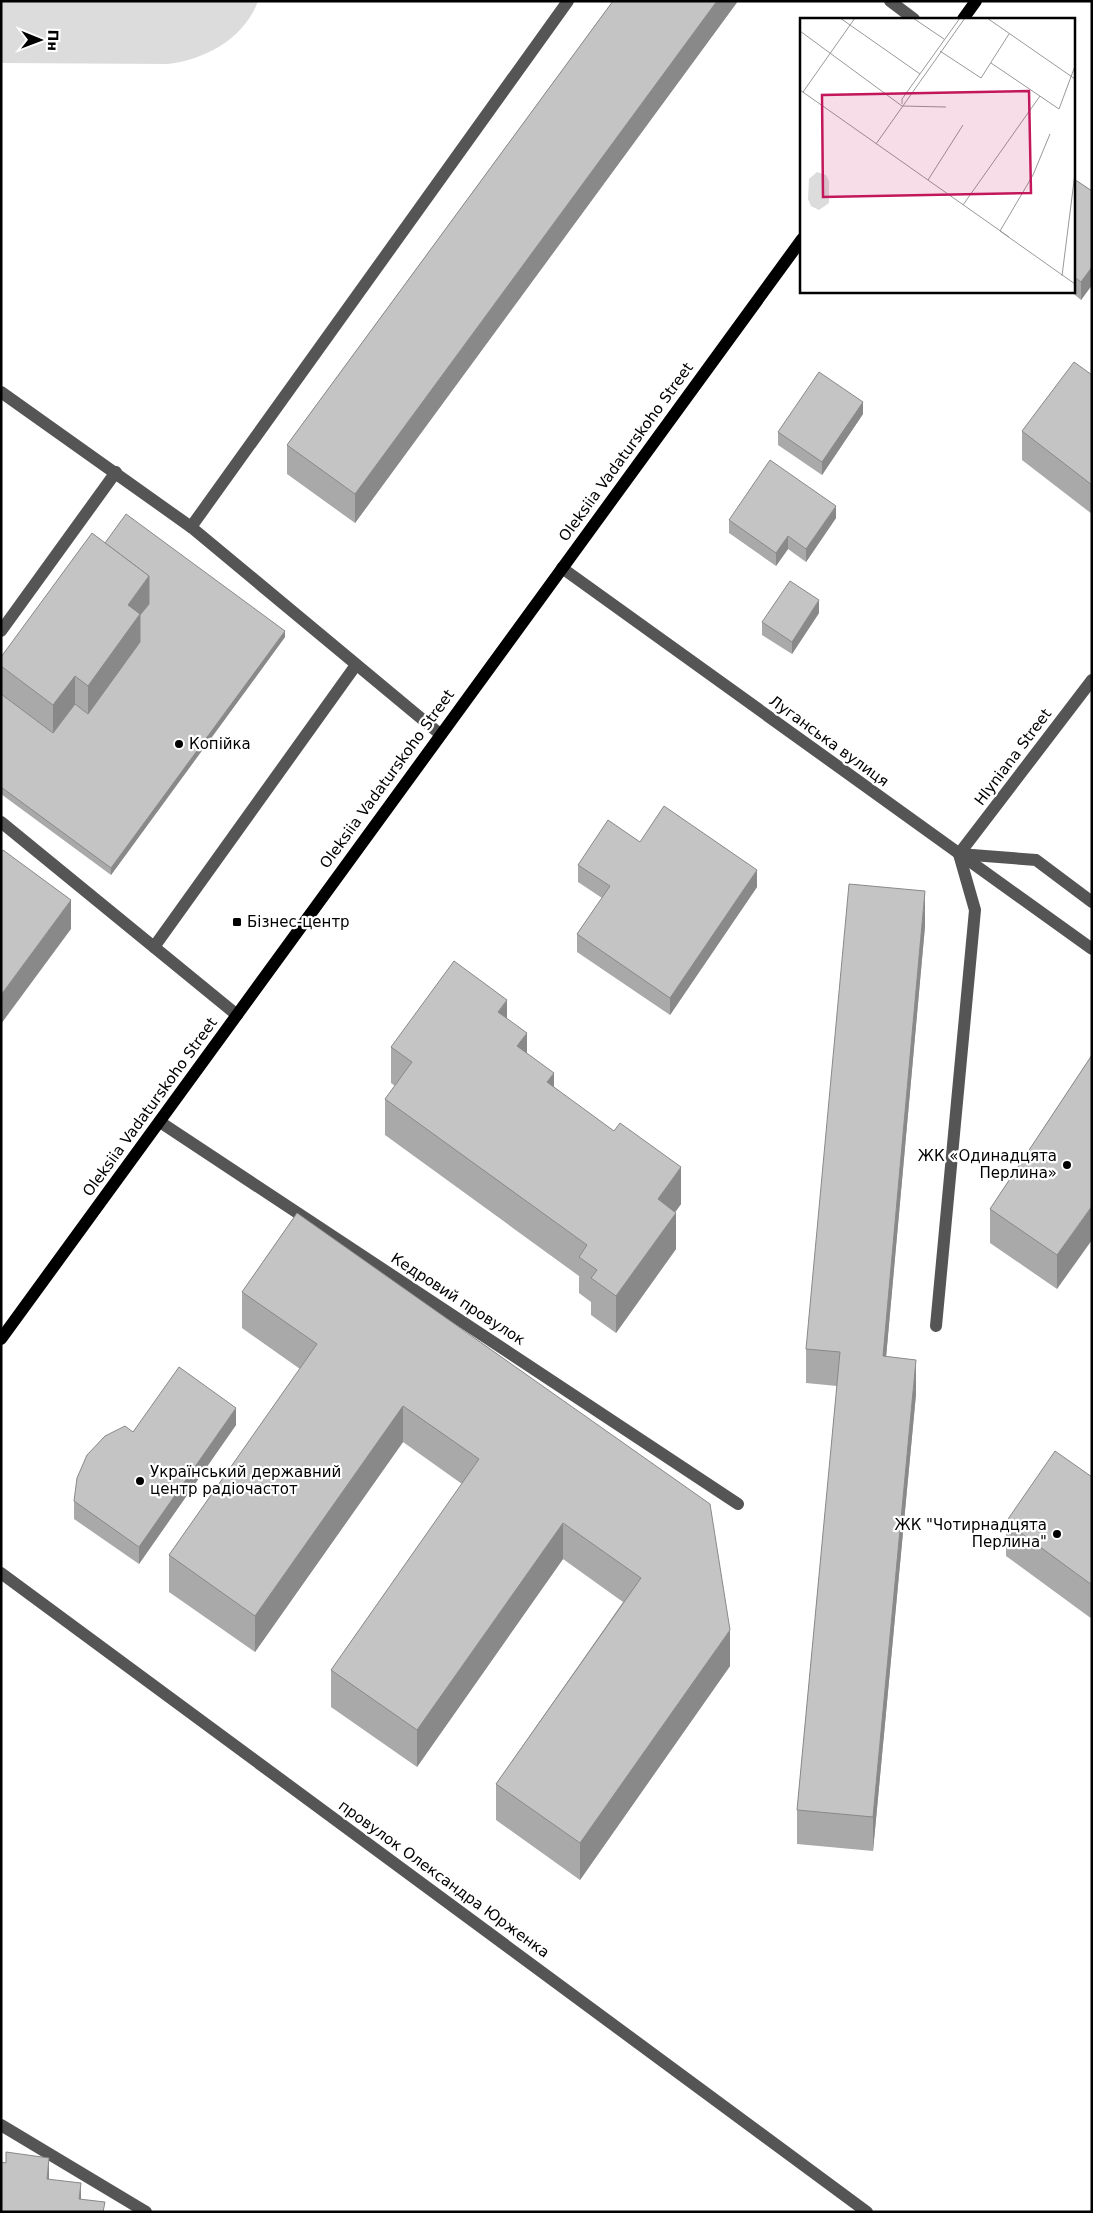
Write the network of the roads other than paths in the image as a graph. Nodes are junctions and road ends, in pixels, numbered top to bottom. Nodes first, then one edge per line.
1 (568, 1) edge
2 (890, 1) edge
3 (976, 1) edge
4 (913, 18) edge
5 (964, 18) edge
6 (800, 242) edge
7 (1, 392) edge
8 (116, 472) junction
9 (191, 527) junction
10 (562, 568) junction
11 (1, 631) edge
12 (356, 665) junction
13 (1092, 680) edge
14 (440, 734) junction
15 (1, 822) edge
16 (959, 854) junction
17 (1092, 902) edge
18 (154, 947) junction
19 (1092, 950) edge
20 (237, 1015) junction
21 (160, 1122) junction
22 (936, 1326) dead end
23 (1, 1339) edge
24 (738, 1504) dead end
25 (1, 1573) edge
26 (1, 2125) edge
27 (146, 2212) edge
28 (867, 2212) edge

1 - 9 street
2 - 4 street
3 - 5 main road
6 - 10 main road, Oleksiia Vadaturskoho Street
7 - 8 street
8 - 9 street
8 - 11 street
9 - 12 street
10 - 14 main road, Oleksiia Vadaturskoho Street
10 - 16 street, Луганська вулиця
12 - 14 street
12 - 18 street
13 - 16 street, Hlyniana Street
14 - 20 main road, Oleksiia Vadaturskoho Street
15 - 18 street
16 - 17 street
16 - 19 street, Луганська вулиця
16 - 22 street
18 - 20 street
20 - 21 main road, Oleksiia Vadaturskoho Street
21 - 23 main road, Oleksiia Vadaturskoho Street
21 - 24 street, Кедровий провулок
25 - 28 street, провулок Олександра Юрженка
26 - 27 street

